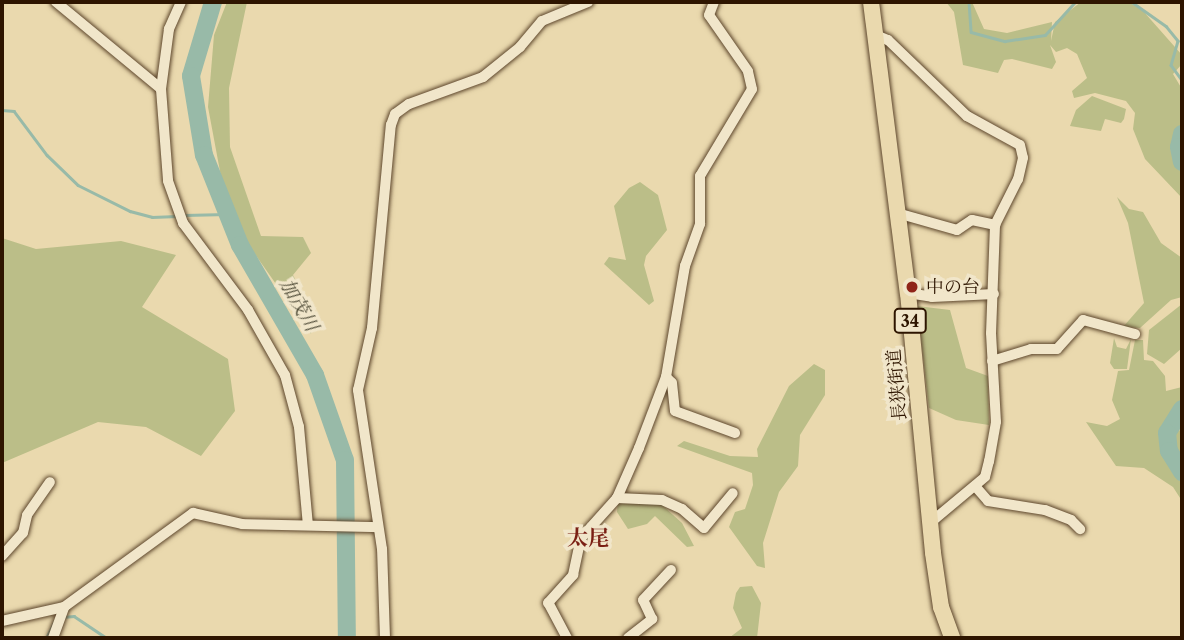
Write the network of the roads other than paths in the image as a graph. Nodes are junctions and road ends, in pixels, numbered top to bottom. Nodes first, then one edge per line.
1 (57, 2) edge
2 (181, 2) edge
3 (588, 2) edge
4 (714, 2) edge
5 (871, 2) edge
6 (876, 35) junction
7 (161, 89) junction
8 (897, 213) junction
9 (995, 225) junction
10 (908, 293) junction
11 (994, 295) junction
12 (1135, 334) dead end
13 (992, 361) junction
14 (666, 377) junction
15 (735, 433) dead end
16 (50, 482) dead end
17 (975, 486) junction
18 (733, 493) dead end
19 (617, 498) junction
20 (930, 523) junction
21 (308, 525) junction
22 (377, 527) junction
23 (1080, 529) dead end
24 (2, 556) edge
25 (671, 570) dead end
26 (64, 607) junction
27 (2, 621) edge
28 (53, 638) edge
29 (384, 638) edge
30 (567, 638) edge
31 (628, 638) edge
32 (952, 638) edge

1 - 7 street
2 - 7 street
3 - 22 street
4 - 14 street
5 - 6 main road, 長狭街道 / 34
6 - 8 main road, 長狭街道 / 34
6 - 9 street
7 - 21 street
8 - 9 street
8 - 10 main road, 長狭街道 / 34
9 - 11 street
10 - 11 street
10 - 20 main road, 長狭街道 / 34
11 - 13 street
12 - 13 street
13 - 17 street
14 - 15 street
14 - 19 street
16 - 24 street
17 - 20 street
17 - 23 street
18 - 19 street
19 - 30 street
20 - 32 main road, 長狭街道 / 34
21 - 22 street
21 - 26 street
22 - 29 street
25 - 31 street
26 - 27 street
26 - 28 street

